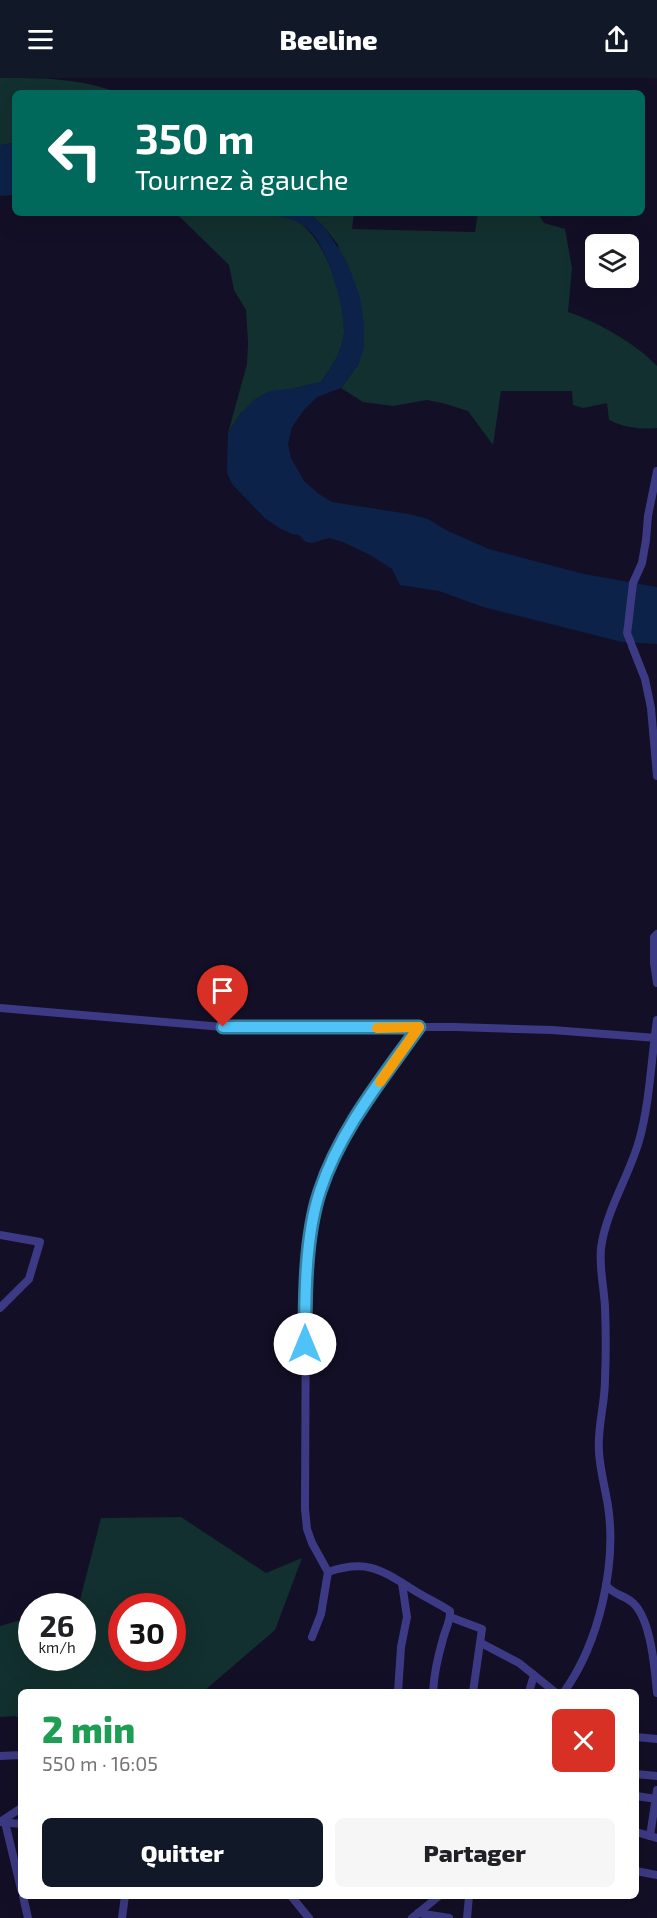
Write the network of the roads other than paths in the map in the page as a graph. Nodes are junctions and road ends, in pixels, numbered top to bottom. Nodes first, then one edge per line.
1 (657, 471) edge
2 (657, 776) edge
3 (657, 934) edge
4 (657, 983) edge
5 (0, 1008) edge
6 (657, 1020) edge
7 (419, 1027) junction
8 (656, 1038) edge
9 (0, 1235) edge
10 (0, 1308) edge
11 (328, 1572) junction
12 (402, 1583) junction
13 (606, 1585) junction
14 (450, 1617) junction
15 (312, 1637) dead end
16 (480, 1643) junction
17 (534, 1675) junction
18 (398, 1689) edge
19 (434, 1689) edge
20 (473, 1689) edge
21 (530, 1689) edge
22 (551, 1689) edge
23 (566, 1689) edge
24 (657, 1693) edge
25 (639, 1737) edge
26 (657, 1739) edge
27 (18, 1755) edge
28 (0, 1756) edge
29 (639, 1774) edge
30 (657, 1776) edge
31 (639, 1796) edge
32 (657, 1796) edge
33 (18, 1810) edge
34 (2, 1822) edge
35 (18, 1824) edge
36 (653, 1837) edge
37 (639, 1872) edge
38 (657, 1875) edge
39 (18, 1878) edge
40 (24, 1899) edge
41 (124, 1899) edge
42 (293, 1899) edge
43 (435, 1899) edge
44 (469, 1899) edge
45 (415, 1916) edge
46 (28, 1918) edge
47 (122, 1918) edge
48 (309, 1918) edge
49 (450, 1918) edge
50 (467, 1918) edge

1 - 2 street
3 - 4 street
5 - 7 street
6 - 8 street
7 - 8 street
7 - 11 street
8 - 13 street
9 - 10 street
11 - 12 street
11 - 15 street
12 - 14 street
12 - 18 street
13 - 23 street
13 - 24 street
14 - 16 street
14 - 19 street
16 - 17 street
16 - 20 street
17 - 21 street
17 - 22 street
25 - 26 street
27 - 28 street
29 - 30 street
31 - 32 street
32 - 36 street
33 - 34 street
34 - 35 street
34 - 39 street
37 - 38 street
40 - 46 street
41 - 47 street
42 - 48 street
43 - 45 street
44 - 50 street
45 - 49 street

